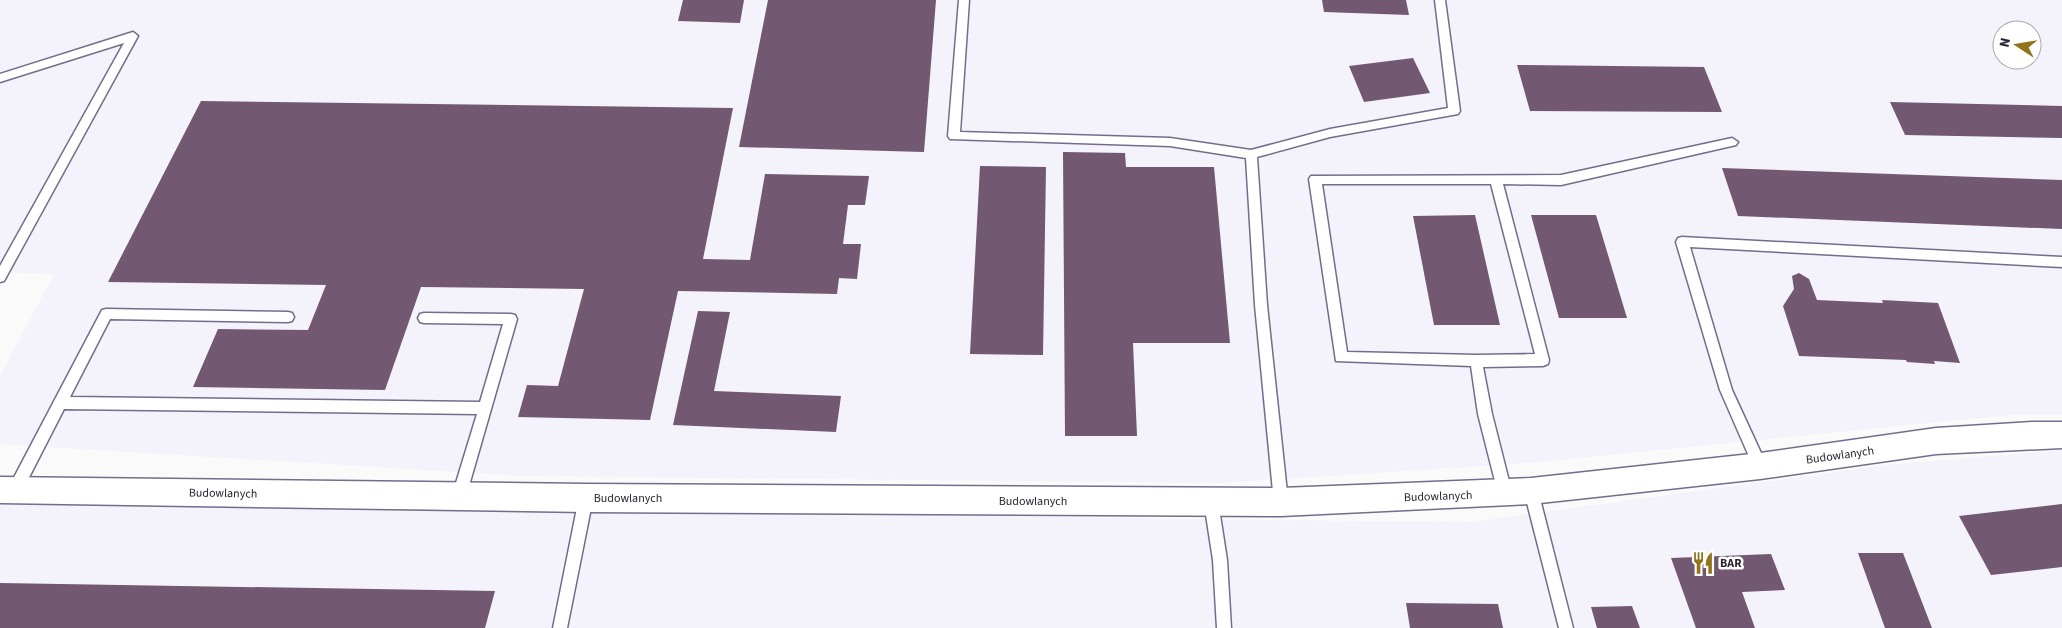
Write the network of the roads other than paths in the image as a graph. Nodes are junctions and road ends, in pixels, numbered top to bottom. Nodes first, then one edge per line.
1 (964, 0) edge
2 (1440, 0) edge
3 (0, 78) edge
4 (1732, 142) dead end
5 (1251, 154) junction
6 (1496, 180) junction
7 (0, 255) edge
8 (2062, 262) edge
9 (2, 275) edge
10 (288, 317) dead end
11 (424, 318) dead end
12 (1476, 360) junction
13 (60, 404) junction
14 (485, 408) junction
15 (2062, 435) edge
16 (1760, 466) junction
17 (7, 490) edge
18 (1518, 492) junction
19 (459, 496) junction
20 (586, 498) junction
21 (1211, 502) junction
22 (1281, 502) junction
23 (560, 628) edge
24 (1224, 628) edge
25 (1566, 628) edge

1 - 5 lane
2 - 5 lane
3 - 9 lane
4 - 6 lane
5 - 22 lane
6 - 12 lane
6 - 12 lane
7 - 9 lane
8 - 16 lane
10 - 13 lane
11 - 14 lane
12 - 18 lane
13 - 14 lane
13 - 17 lane
14 - 19 lane
15 - 16 street, Budowlanych
16 - 18 street, Budowlanych
17 - 19 street, Budowlanych
18 - 22 street, Budowlanych
18 - 25 lane
19 - 20 street, Budowlanych
20 - 21 street, Budowlanych
20 - 23 lane
21 - 22 street, Budowlanych
21 - 24 lane

